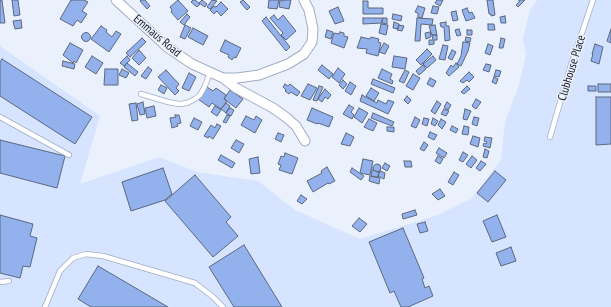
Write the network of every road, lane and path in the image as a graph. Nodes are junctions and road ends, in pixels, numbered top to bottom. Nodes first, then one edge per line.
1 (116, 0) edge
2 (304, 0) edge
3 (593, 0) edge
4 (210, 73) junction
5 (223, 78) junction
6 (141, 94) dead end
7 (0, 117) edge
8 (550, 137) dead end
9 (304, 141) dead end
10 (69, 155) dead end
11 (8, 281) dead end
12 (0, 282) edge
13 (45, 307) edge
14 (223, 307) edge

1 - 4 street, Emmaus Road
2 - 5 street, Emmaus Road
3 - 8 lane, Clubhouse Place
4 - 5 street, Emmaus Road
4 - 6 lane
5 - 9 street, Emmaus Road
7 - 10 lane
11 - 12 lane
13 - 14 lane

